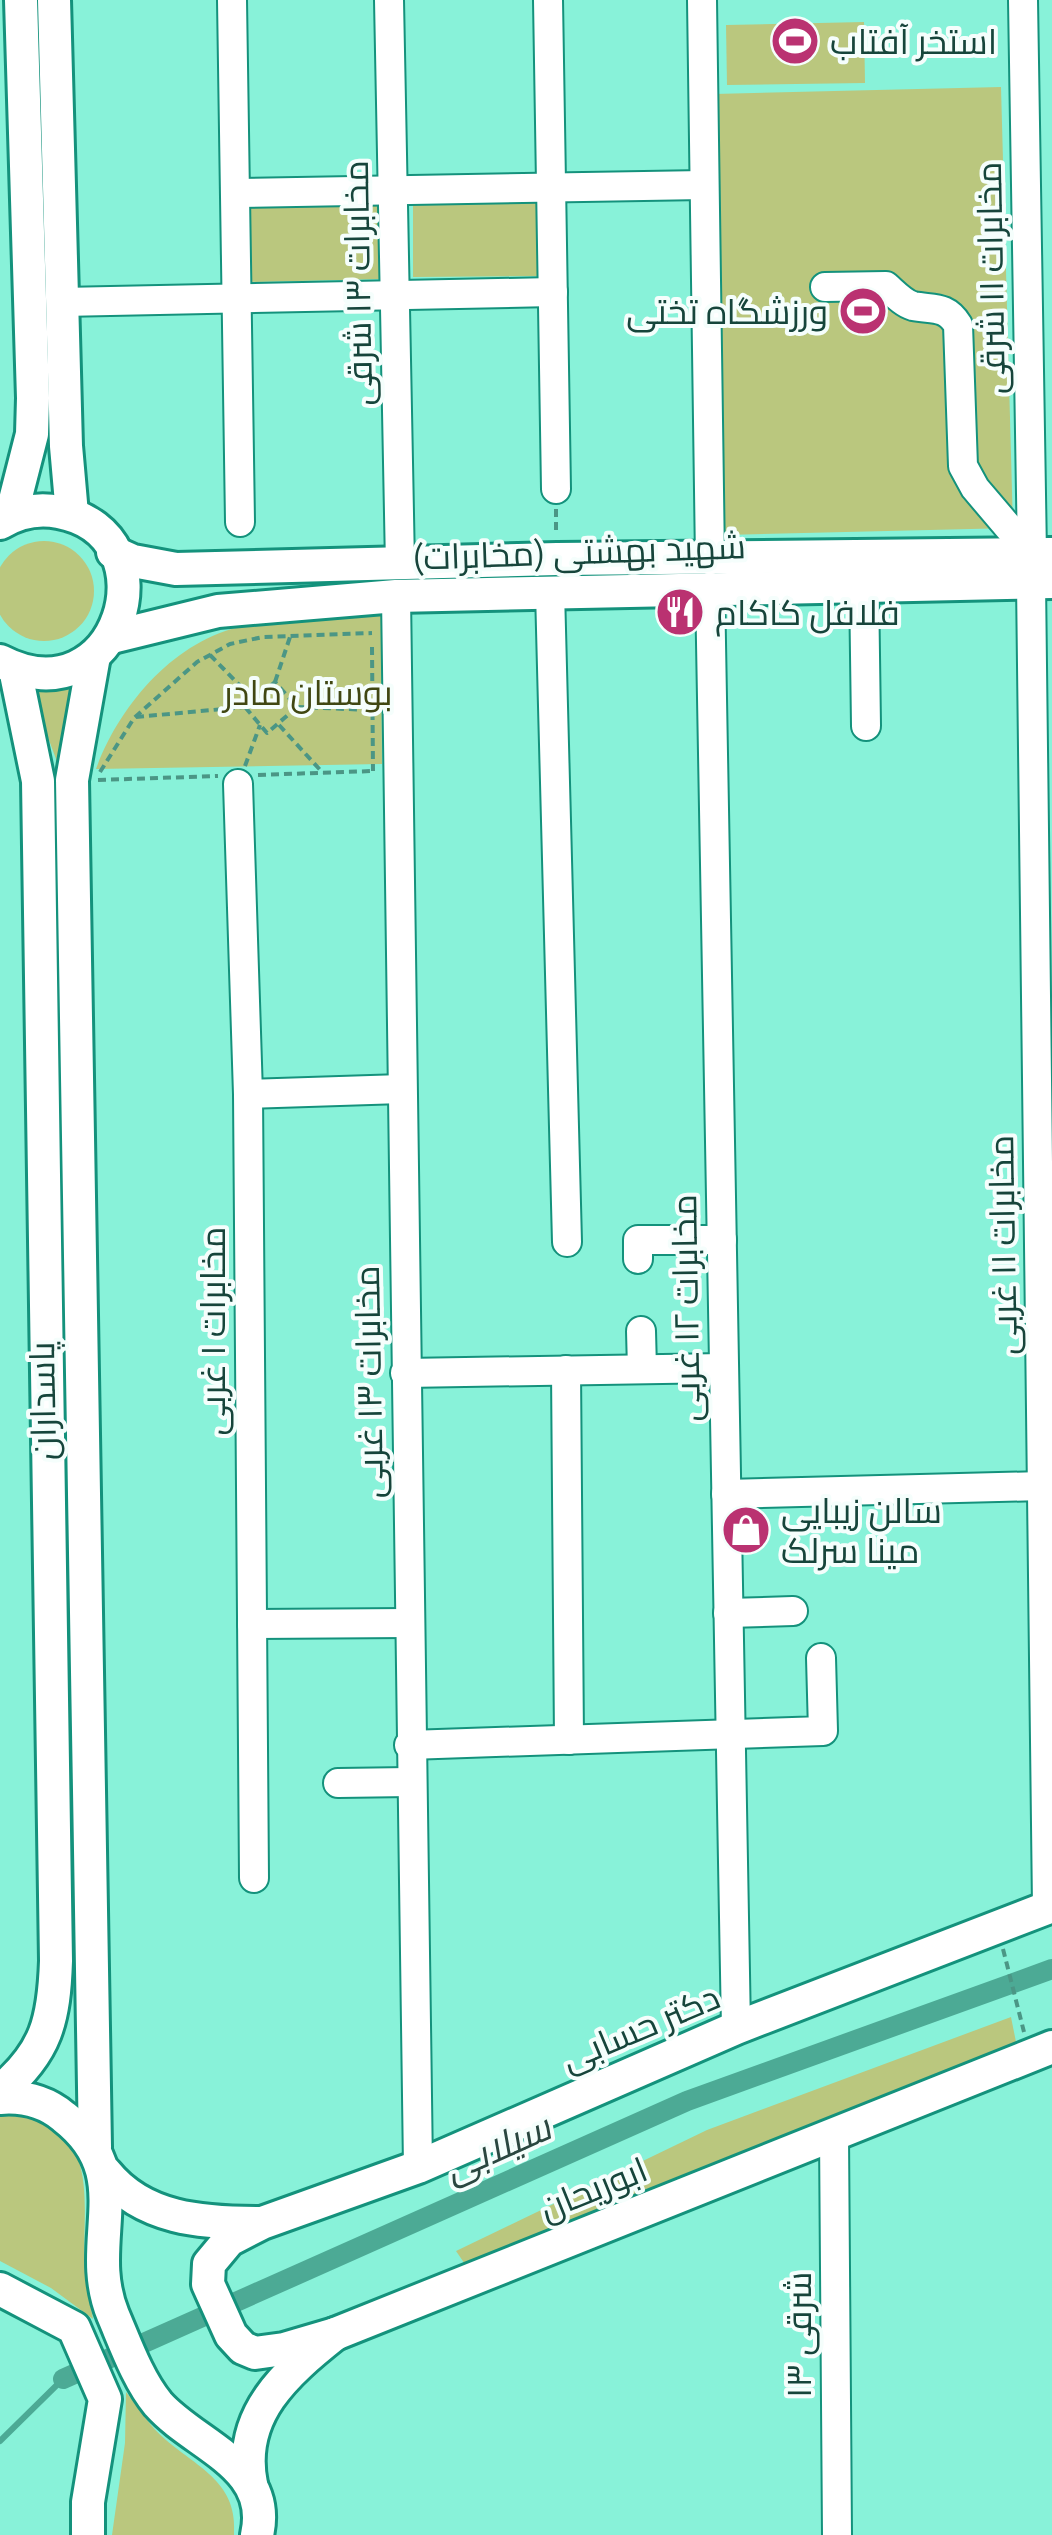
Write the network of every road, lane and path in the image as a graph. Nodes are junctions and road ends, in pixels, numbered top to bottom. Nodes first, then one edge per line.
1 (21, 0) edge
2 (54, 0) edge
3 (232, 0) edge
4 (389, 0) edge
5 (548, 0) edge
6 (702, 0) edge
7 (1022, 0) edge
8 (704, 185) junction
9 (394, 189) junction
10 (551, 190) junction
11 (235, 193) junction
12 (825, 287) dead end
13 (552, 292) junction
14 (394, 294) junction
15 (236, 298) junction
16 (62, 302) junction
17 (556, 488) joint
18 (72, 514) junction
19 (5, 519) edge
20 (240, 522) dead end
21 (113, 552) junction
22 (557, 559) junction
23 (1042, 568) edge
24 (182, 569) junction
25 (864, 571) junction
26 (710, 573) junction
27 (398, 580) junction
28 (550, 592) junction
29 (306, 604) junction
30 (194, 615) junction
31 (290, 635) junction
32 (103, 646) junction
33 (210, 655) junction
34 (8, 665) edge
35 (276, 682) junction
36 (254, 700) junction
37 (245, 707) junction
38 (297, 707) junction
39 (385, 710) junction
40 (134, 718) junction
41 (278, 724) junction
42 (260, 725) junction
43 (866, 726) dead end
44 (373, 771) dead end
45 (323, 773) dead end
46 (95, 780) dead end
47 (238, 784) joint
48 (402, 1089) junction
49 (248, 1094) junction
50 (722, 1240) junction
51 (566, 1242) dead end
52 (638, 1260) dead end
53 (642, 1331) dead end
54 (724, 1368) junction
55 (642, 1369) junction
56 (566, 1370) junction
57 (405, 1373) junction
58 (1042, 1486) junction
59 (726, 1494) junction
60 (1048, 1563) edge
61 (793, 1611) dead end
62 (728, 1613) junction
63 (252, 1624) junction
64 (408, 1624) junction
65 (821, 1658) dead end
66 (730, 1734) junction
67 (569, 1740) junction
68 (409, 1745) junction
69 (410, 1782) junction
70 (338, 1783) dead end
71 (254, 1878) dead end
72 (1050, 1906) edge
73 (998, 1927) junction
74 (736, 2028) junction
75 (1041, 2052) edge
76 (0, 2094) edge
77 (834, 2135) junction
78 (101, 2160) junction
79 (418, 2168) junction
80 (262, 2224) junction
81 (10, 2299) edge
82 (336, 2334) junction
83 (252, 2484) junction
84 (266, 2529) edge
85 (86, 2530) edge
86 (837, 2535) edge

1 - 19 main road
2 - 16 main road
3 - 11 street
4 - 9 street, مخابرات ۱۳ شرقی
5 - 10 street
6 - 8 street, مخابرات ۱۲ غربی
7 - 23 street, مخابرات ۱۱ شرقی
8 - 10 street
8 - 26 street, مخابرات ۱۲ غربی
9 - 10 street
9 - 11 street
9 - 14 street, مخابرات ۱۳ شرقی
10 - 13 street
11 - 15 street
12 - 23 street
13 - 14 street
13 - 17 street
14 - 15 street
14 - 27 street, مخابرات ۱۳ شرقی
15 - 16 street
15 - 20 street
16 - 18 main road
17 - 22 path
18 - 19 main road
18 - 21 main road
21 - 24 main road, شهید بهشتی (مخابرات)
21 - 32 main road, پاسداران
22 - 26 main road, شهید بهشتی (مخابرات)
22 - 27 main road, شهید بهشتی (مخابرات)
23 - 25 main road, شهید بهشتی (مخابرات)
23 - 58 street, مخابرات ۱۱ غربی
24 - 27 main road, شهید بهشتی (مخابرات)
24 - 30 main road
25 - 26 main road, شهید بهشتی (مخابرات)
25 - 43 street
26 - 28 main road, شهید بهشتی (مخابرات)
26 - 50 street, مخابرات ۱۲ غربی
27 - 28 main road, شهید بهشتی (مخابرات)
27 - 29 main road, شهید بهشتی (مخابرات)
27 - 39 street, مخابرات ۱۳ غربی
28 - 51 street
29 - 30 main road, شهید بهشتی (مخابرات)
29 - 31 path
30 - 32 main road, شهید بهشتی (مخابرات)
31 - 33 path
31 - 35 path
31 - 39 path
32 - 34 main road, شهید بهشتی (مخابرات)
32 - 78 main road, پاسداران
33 - 36 path
33 - 40 path
34 - 76 main road, پاسداران
35 - 36 path
35 - 38 path
36 - 37 path
37 - 40 path
37 - 42 path
38 - 39 path
38 - 41 path
39 - 44 path
39 - 48 street, مخابرات ۱۳ غربی
40 - 46 path
41 - 42 path
41 - 45 path
42 - 47 path
47 - 49 street, مخابرات ۱ غربی
48 - 49 street
48 - 57 street, مخابرات ۱۳ غربی
49 - 63 street, مخابرات ۱ غربی
50 - 52 street
50 - 54 street, مخابرات ۱۲ غربی
53 - 55 street
54 - 55 street
54 - 59 street, مخابرات ۱۲ غربی
55 - 56 street
56 - 57 street
56 - 67 street
57 - 64 street, مخابرات ۱۳ غربی
58 - 59 street
58 - 60 street, مخابرات ۱۱ غربی
59 - 62 street, مخابرات ۱۲ غربی
60 - 72 street, مخابرات ۱۱ غربی
61 - 62 street
62 - 66 street, مخابرات ۱۲ غربی
63 - 64 street
63 - 71 street, مخابرات ۱ غربی
64 - 68 street, مخابرات ۱۳ غربی
65 - 66 street
66 - 67 street
66 - 74 street, مخابرات ۱۲ غربی
67 - 68 street
68 - 69 street, مخابرات ۱۳ غربی
69 - 70 street
69 - 79 street, مخابرات ۱۳ غربی
72 - 73 main road, دکتر حسابی
73 - 74 main road, دکتر حسابی
73 - 75 path
74 - 79 main road, دکتر حسابی
75 - 77 main road, ابوریحان
76 - 78 main road
77 - 82 main road, ابوریحان
77 - 86 street, ۱۳ شرقی
78 - 80 main road
78 - 83 main road, پاسداران
79 - 80 main road, دکتر حسابی
80 - 82 main road
81 - 85 main road
82 - 83 main road, ابوریحان
83 - 84 main road

